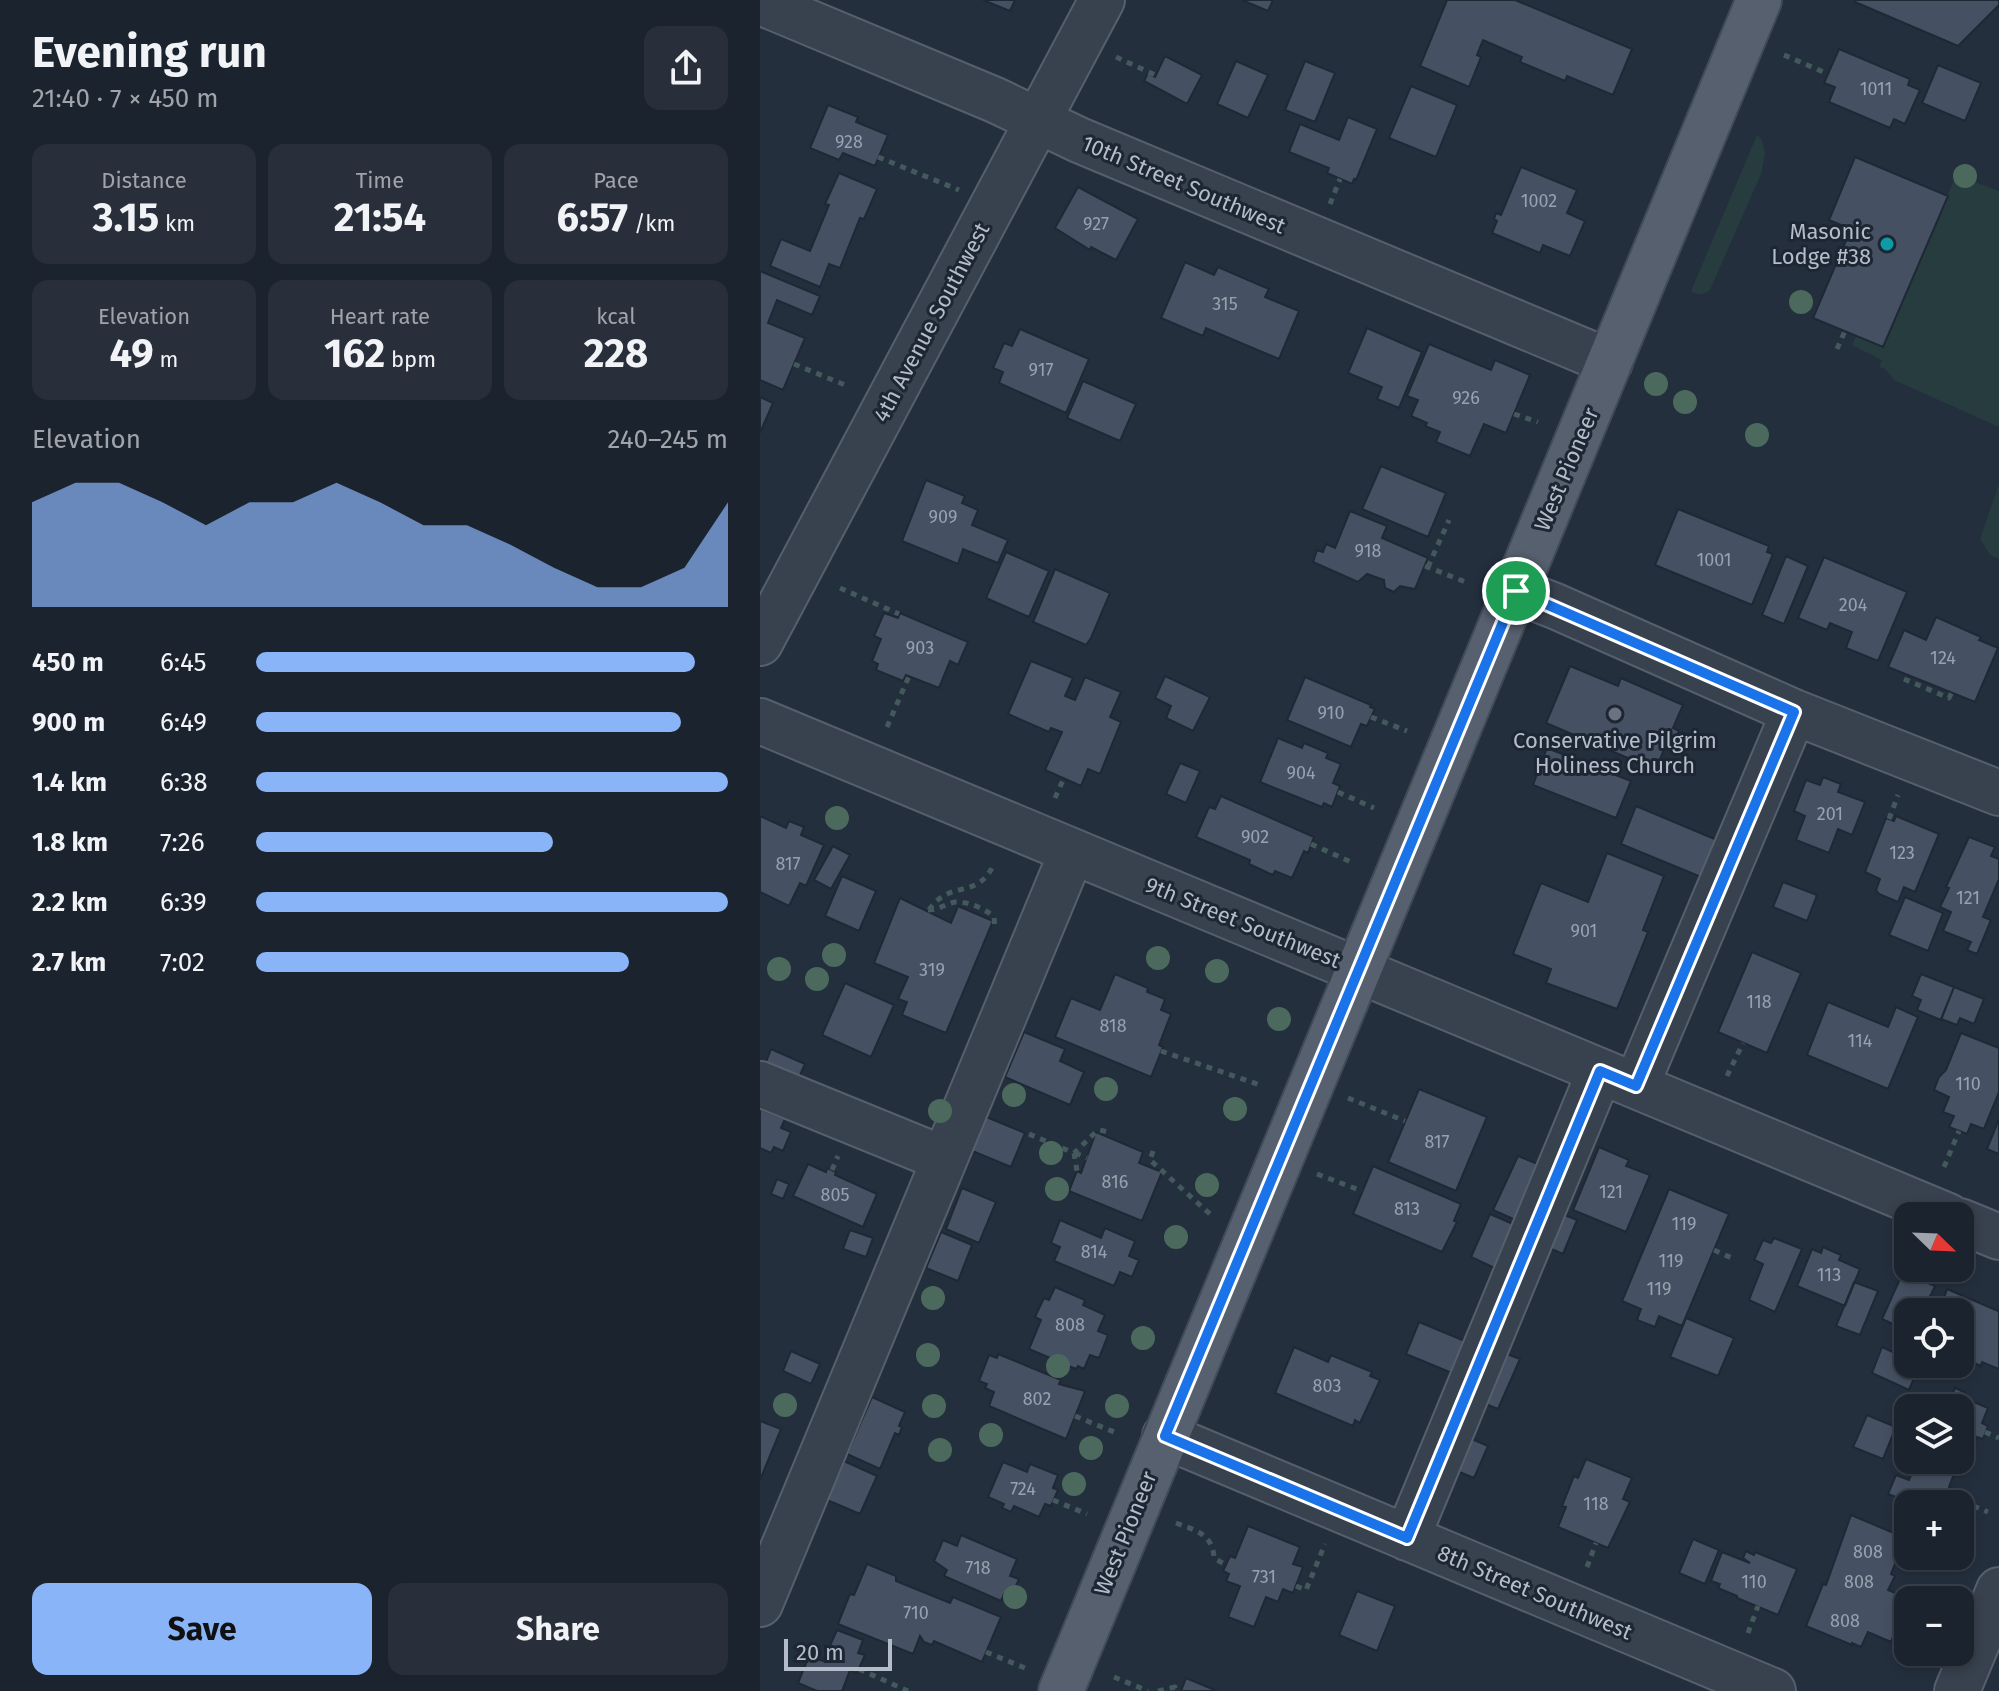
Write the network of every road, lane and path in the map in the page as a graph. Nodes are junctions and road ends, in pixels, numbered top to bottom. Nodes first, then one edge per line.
1 (1102, 0) edge
2 (1759, 0) edge
3 (760, 2) edge
4 (1107, 52) dead end
5 (1784, 55) dead end
6 (1828, 74) dead end
7 (1155, 75) dead end
8 (1038, 120) junction
9 (878, 157) dead end
10 (1340, 179) dead end
11 (968, 194) dead end
12 (1329, 204) dead end
13 (1845, 331) dead end
14 (1837, 349) dead end
15 (1610, 362) junction
16 (794, 364) dead end
17 (845, 385) dead end
18 (1514, 414) dead end
19 (1538, 422) dead end
20 (1449, 520) dead end
21 (1468, 583) dead end
22 (840, 588) dead end
23 (1516, 591) junction
24 (899, 614) dead end
25 (760, 643) edge
26 (909, 676) dead end
27 (1904, 679) dead end
28 (1952, 692) dead end
29 (1794, 712) junction
30 (1371, 717) dead end
31 (760, 721) edge
32 (887, 727) dead end
33 (1407, 731) dead end
34 (1064, 778) dead end
35 (1903, 783) dead end
36 (1338, 792) dead end
37 (1999, 793) edge
38 (1055, 798) dead end
39 (1374, 808) dead end
40 (1889, 819) dead end
41 (1311, 844) dead end
42 (1072, 852) junction
43 (1351, 862) dead end
44 (993, 866) dead end
45 (991, 937) dead end
46 (1358, 970) junction
47 (1743, 1043) dead end
48 (1161, 1051) dead end
49 (1727, 1076) dead end
50 (1618, 1078) junction
51 (760, 1084) edge
52 (1263, 1086) dead end
53 (1348, 1098) dead end
54 (1405, 1121) dead end
55 (1959, 1131) dead end
56 (1108, 1132) dead end
57 (1029, 1134) dead end
58 (1153, 1151) dead end
59 (1074, 1153) junction
60 (1087, 1158) dead end
61 (944, 1159) junction
62 (1944, 1167) dead end
63 (1077, 1171) dead end
64 (1317, 1174) dead end
65 (1362, 1191) dead end
66 (1915, 1202) edge
67 (1210, 1214) dead end
68 (1974, 1227) edge
69 (1999, 1237) edge
70 (1714, 1250) dead end
71 (1734, 1259) dead end
72 (1075, 1416) dead end
73 (1985, 1432) dead end
74 (1119, 1434) dead end
75 (1165, 1436) junction
76 (1999, 1438) edge
77 (1053, 1500) dead end
78 (1974, 1506) edge
79 (1988, 1512) dead end
80 (1087, 1514) dead end
81 (1176, 1523) dead end
82 (1330, 1532) dead end
83 (1407, 1538) junction
84 (1596, 1543) dead end
85 (1226, 1565) dead end
86 (1587, 1567) dead end
87 (764, 1585) edge
88 (1296, 1586) dead end
89 (1999, 1590) edge
90 (1758, 1606) dead end
91 (1748, 1633) dead end
92 (986, 1652) dead end
93 (1025, 1668) dead end
94 (859, 1669) dead end
95 (1114, 1677) dead end
96 (908, 1691) edge
97 (1061, 1691) edge
98 (1148, 1691) edge
99 (1158, 1691) edge
100 (1174, 1691) edge
101 (1773, 1691) edge
102 (1957, 1691) edge

1 - 8 street, 4th Avenue Southwest
2 - 15 main road, West Pioneer
3 - 8 street, 10th Street Southwest
4 - 7 path
5 - 6 path
8 - 15 street, 10th Street Southwest
8 - 25 street, 4th Avenue Southwest
9 - 11 path
10 - 12 path
13 - 14 path
15 - 23 main road, West Pioneer
16 - 17 path
18 - 19 path
20 - 21 path
22 - 24 path
23 - 29 street
23 - 46 main road, West Pioneer
26 - 32 path
27 - 28 path
29 - 37 street
29 - 50 street
30 - 33 path
31 - 42 street, 9th Street Southwest
34 - 38 path
35 - 40 path
36 - 39 path
41 - 43 path
42 - 46 street, 9th Street Southwest
42 - 61 street
44 - 45 path
46 - 50 street, 9th Street Southwest
46 - 75 main road, West Pioneer
47 - 49 path
48 - 52 path
50 - 66 street, 9th Street Southwest
50 - 83 street
51 - 61 street
53 - 54 path
55 - 62 path
56 - 59 path
57 - 59 path
58 - 67 path
59 - 60 path
59 - 63 path
61 - 87 street
64 - 65 path
68 - 69 street
70 - 71 path
72 - 74 path
73 - 76 path
75 - 83 street, 8th Street Southwest
75 - 97 main road, West Pioneer
77 - 80 path
78 - 79 path
81 - 85 path
82 - 88 path
83 - 101 street, 8th Street Southwest
84 - 86 path
89 - 102 street
90 - 91 path
92 - 93 path
94 - 96 path
95 - 98 path
99 - 100 path

